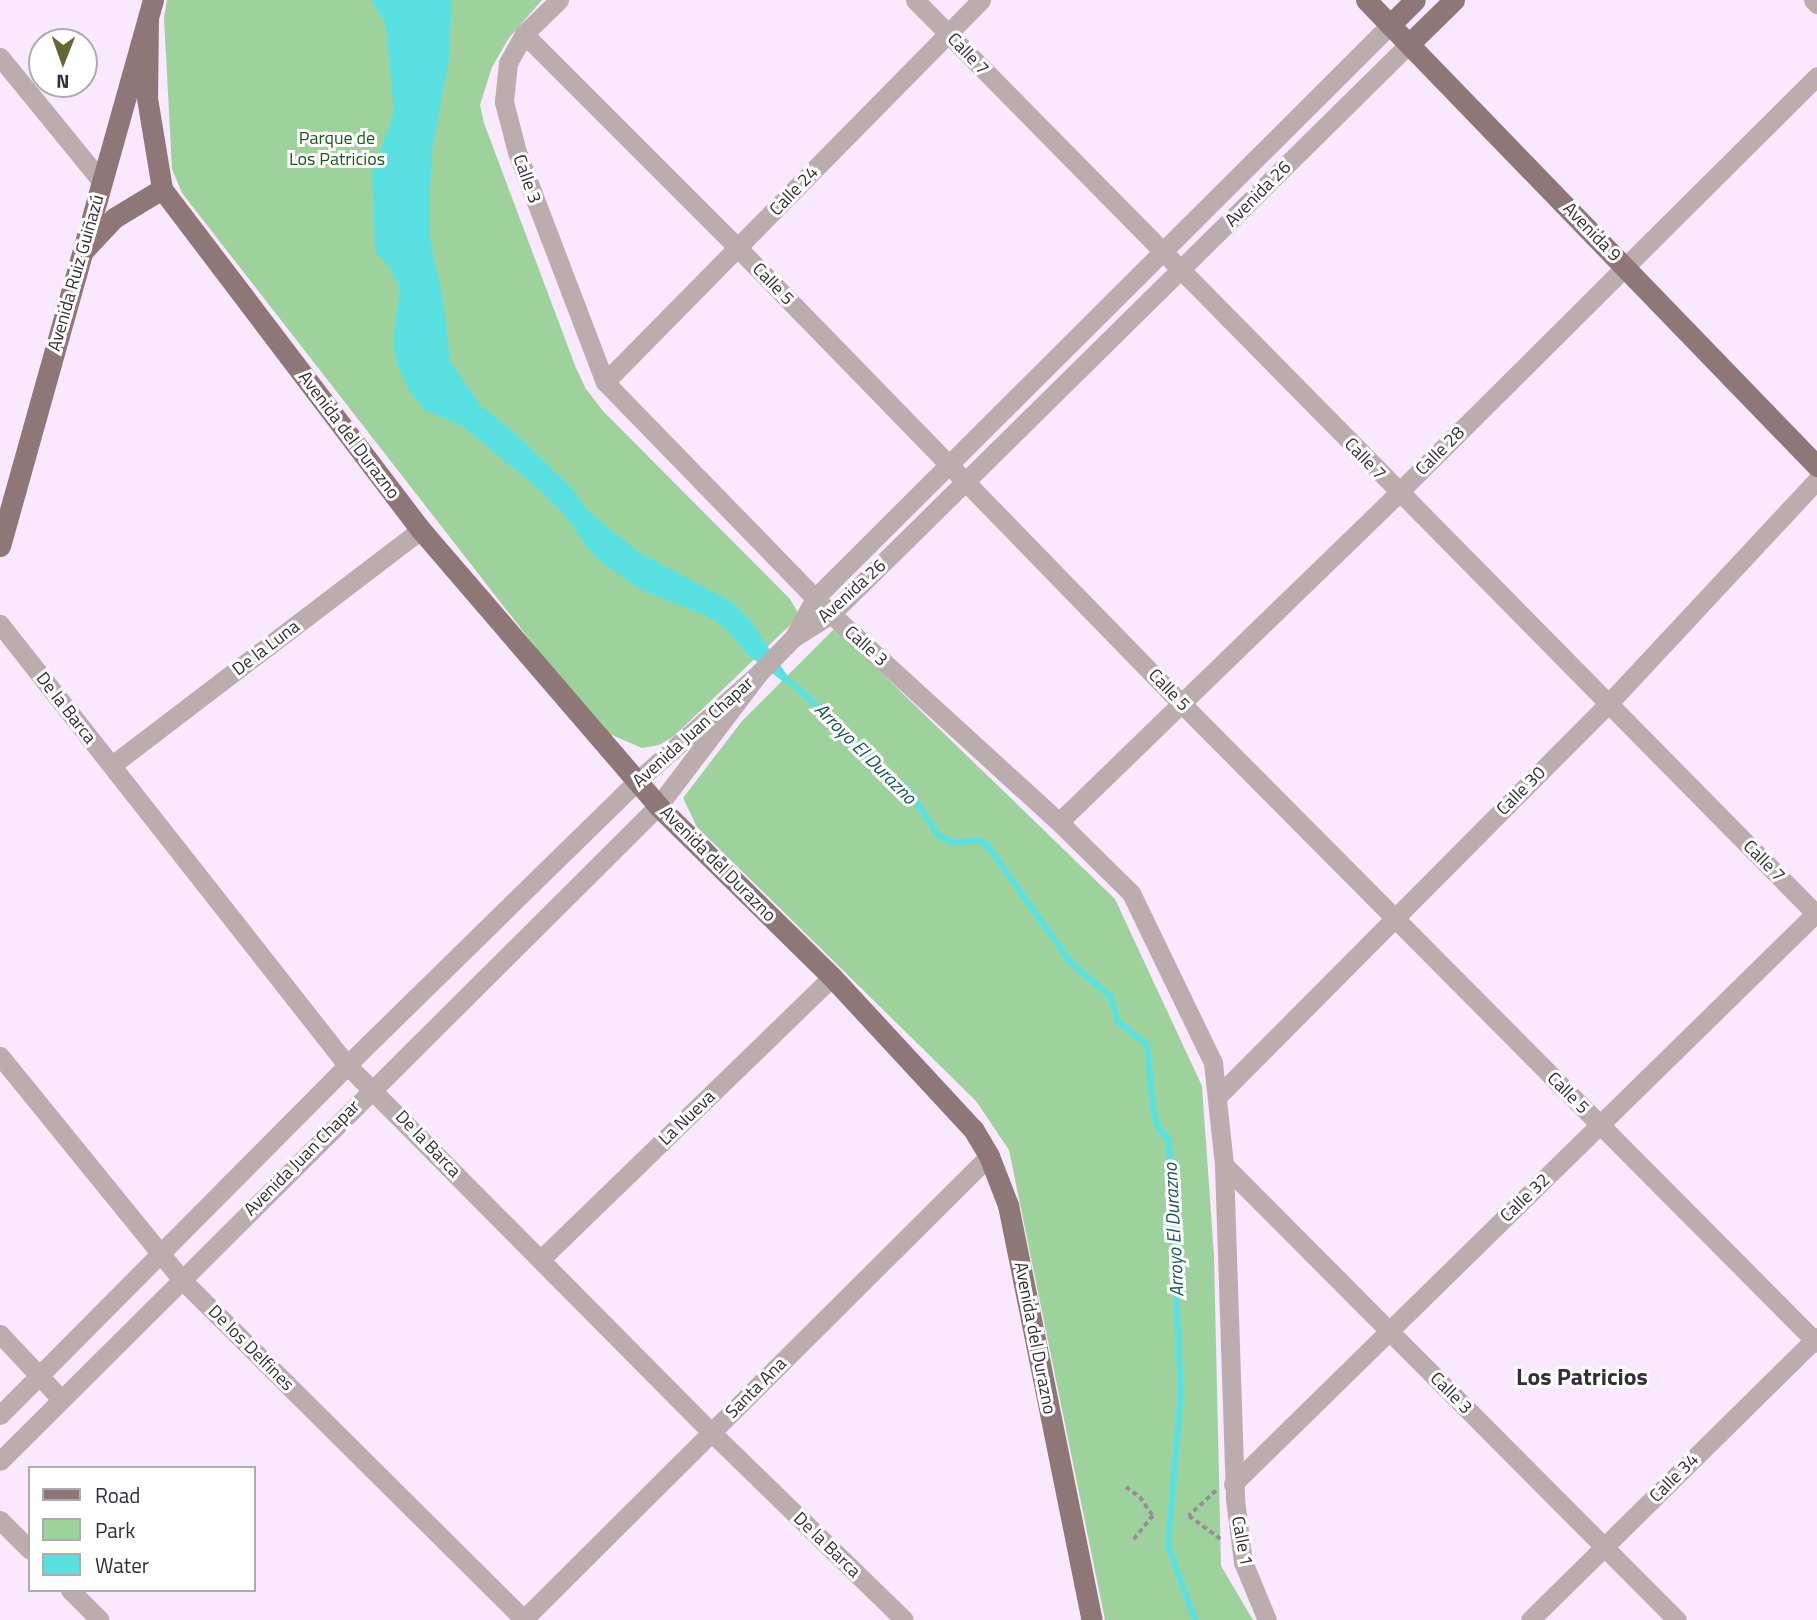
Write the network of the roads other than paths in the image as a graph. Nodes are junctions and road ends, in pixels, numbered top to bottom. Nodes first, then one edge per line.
1 (559, 0) edge
2 (915, 0) edge
3 (981, 0) edge
4 (1366, 0) edge
5 (1415, 0) edge
6 (1454, 0) edge
7 (150, 9) edge
8 (1390, 25) junction
9 (524, 34) junction
10 (948, 34) junction
11 (1409, 44) junction
12 (0, 57) edge
13 (1817, 76) edge
14 (102, 182) junction
15 (162, 189) junction
16 (738, 248) junction
17 (83, 251) junction
18 (1162, 252) junction
19 (1624, 264) junction
20 (1180, 271) junction
21 (605, 382) junction
22 (949, 464) junction
23 (1817, 466) edge
24 (1817, 480) edge
25 (967, 481) junction
26 (1398, 493) junction
27 (421, 530) junction
28 (0, 546) edge
29 (815, 598) junction
30 (831, 614) junction
31 (0, 624) edge
32 (793, 638) junction
33 (759, 673) junction
34 (1181, 703) junction
35 (1608, 704) junction
36 (112, 765) junction
37 (637, 781) junction
38 (658, 806) junction
39 (1059, 822) junction
40 (1816, 913) edge
41 (1395, 918) junction
42 (832, 977) junction
43 (0, 1056) edge
44 (347, 1065) junction
45 (373, 1088) junction
46 (1218, 1096) junction
47 (1600, 1124) junction
48 (989, 1156) junction
49 (1224, 1165) junction
50 (159, 1253) junction
51 (541, 1259) junction
52 (181, 1279) junction
53 (1389, 1331) junction
54 (0, 1334) edge
55 (1816, 1340) edge
56 (39, 1376) junction
57 (61, 1399) junction
58 (0, 1415) edge
59 (711, 1432) junction
60 (0, 1461) edge
61 (1234, 1486) junction
62 (0, 1520) edge
63 (1604, 1547) junction
64 (28, 1548) edge
65 (72, 1592) edge
66 (1268, 1618) edge
67 (100, 1620) edge
68 (524, 1620) edge
69 (904, 1620) edge
70 (1092, 1620) edge
71 (1530, 1620) edge
72 (1677, 1620) edge

1 - 9 street
2 - 10 street, Calle 7
3 - 10 street, Calle 24
4 - 8 main road, Avenida 9
5 - 8 main road, Avenida 26
6 - 11 main road, Avenida 26
7 - 14 main road, Avenida Ruiz Guiñazú
7 - 15 main road
8 - 11 main road, Avenida 9
8 - 18 street, Avenida 26
9 - 16 street, Calle 5
9 - 21 street, Calle 3
10 - 16 street, Calle 24
10 - 18 street, Calle 7
11 - 19 main road, Avenida 9
11 - 20 street, Avenida 26
12 - 14 street
13 - 19 street, Calle 28
14 - 17 main road, Avenida Ruiz Guiñazú
15 - 17 main road
15 - 27 main road, Avenida del Durazno
16 - 21 street, Calle 24
16 - 22 street, Calle 5
17 - 28 main road, Avenida Ruiz Guiñazú
18 - 20 street, Calle 7
18 - 22 street, Avenida 26
19 - 23 main road, Avenida 9
19 - 26 street, Calle 28
20 - 25 street, Avenida 26
20 - 26 street, Calle 7
21 - 29 street, Calle 3
22 - 25 street, Calle 5
22 - 29 street, Avenida 26
24 - 35 street, Calle 30
25 - 30 street, Avenida 26
25 - 34 street, Calle 5
26 - 34 street, Calle 28
26 - 35 street, Calle 7
27 - 36 street, De la Luna
27 - 37 main road, Avenida del Durazno
29 - 30 street, Calle 3
29 - 32 street, Avenida 26
30 - 32 street, Avenida 26
30 - 39 street, Calle 3
31 - 36 street, De la Barca
32 - 33 street
33 - 37 street, Avenida Juan Chapar
33 - 38 street, Avenida Juan Chapar
34 - 39 street, Calle 28
34 - 41 street, Calle 5
35 - 40 street, Calle 7
35 - 41 street, Calle 30
36 - 44 street, De la Barca
37 - 38 main road, Avenida del Durazno
37 - 44 street, Avenida Juan Chapar
38 - 42 main road, Avenida del Durazno
38 - 45 street, Avenida Juan Chapar
39 - 46 street, Calle 3
40 - 47 street, Calle 32
41 - 46 street, Calle 30
41 - 47 street, Calle 5
42 - 48 main road, Avenida del Durazno
42 - 51 street, La Nueva
43 - 50 street, De los Delfines
44 - 45 street, De la Barca
44 - 50 street, Avenida Juan Chapar
45 - 51 street, De la Barca
45 - 52 street, Avenida Juan Chapar
46 - 49 street, Calle 3
47 - 53 street, Calle 32
47 - 55 street, Calle 5
48 - 59 street, Santa Ana
48 - 70 main road, Avenida del Durazno
49 - 53 street, Calle 3
49 - 61 street, Calle 1
50 - 52 street, De los Delfines
50 - 56 street, Avenida Juan Chapar
51 - 59 street, De la Barca
52 - 57 street, Avenida Juan Chapar
52 - 68 street, De los Delfines
53 - 61 street, Calle 32
53 - 63 street, Calle 3
54 - 56 street
55 - 63 street, Calle 34
56 - 57 street
56 - 58 street, Avenida Juan Chapar
57 - 60 street, Avenida Juan Chapar
59 - 68 street, Santa Ana
59 - 69 street, De la Barca
61 - 66 street, Calle 1
62 - 64 street
63 - 71 street, Calle 34
63 - 72 street, Calle 3
65 - 67 street

